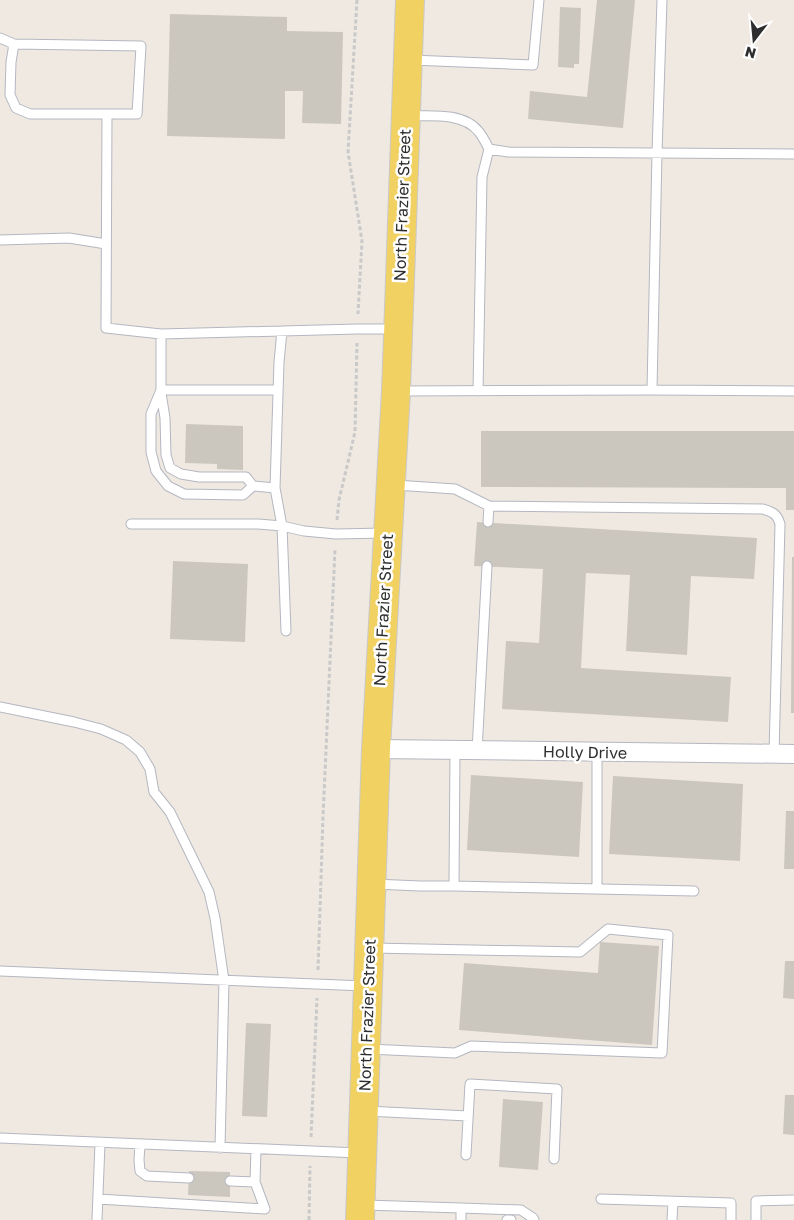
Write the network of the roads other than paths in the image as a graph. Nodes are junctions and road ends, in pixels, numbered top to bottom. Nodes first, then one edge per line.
1 (410, 0) edge
2 (539, 0) edge
3 (662, 0) edge
4 (0, 38) edge
5 (14, 44) junction
6 (407, 60) junction
7 (107, 114) junction
8 (406, 116) junction
9 (489, 149) junction
10 (657, 153) junction
11 (794, 154) edge
12 (0, 240) edge
13 (106, 244) junction
14 (398, 329) junction
15 (282, 331) junction
16 (161, 334) junction
17 (161, 390) junction
18 (278, 390) junction
19 (652, 390) junction
20 (396, 391) junction
21 (478, 391) junction
22 (794, 391) edge
23 (391, 485) junction
24 (253, 486) junction
25 (276, 488) junction
26 (489, 506) junction
27 (488, 522) dead end
28 (131, 524) dead end
29 (282, 526) junction
30 (388, 532) junction
31 (487, 566) dead end
32 (286, 631) dead end
33 (0, 707) edge
34 (376, 749) junction
35 (455, 750) junction
36 (477, 751) junction
37 (596, 752) junction
38 (774, 754) junction
39 (794, 754) edge
40 (371, 884) junction
41 (454, 886) junction
42 (597, 889) junction
43 (694, 891) dead end
44 (369, 948) junction
45 (0, 972) edge
46 (224, 980) junction
47 (368, 986) junction
48 (365, 1049) junction
49 (363, 1110) junction
50 (468, 1116) junction
51 (0, 1138) edge
52 (100, 1143) junction
53 (140, 1144) junction
54 (220, 1148) junction
55 (256, 1149) junction
56 (362, 1154) junction
57 (466, 1155) dead end
58 (554, 1159) dead end
59 (189, 1178) dead end
60 (230, 1181) dead end
61 (255, 1182) junction
62 (98, 1199) junction
63 (601, 1200) dead end
64 (794, 1200) edge
65 (673, 1202) junction
66 (461, 1208) junction
67 (360, 1212) edge
68 (97, 1220) edge
69 (461, 1220) edge
70 (507, 1220) edge
71 (511, 1220) edge
72 (534, 1220) edge
73 (672, 1220) edge
74 (731, 1220) edge
75 (756, 1220) edge

1 - 6 main road, North Frazier Street
2 - 6 lane
3 - 10 lane
4 - 5 lane
5 - 7 lane
5 - 7 lane
6 - 8 main road, North Frazier Street
7 - 13 lane
8 - 9 lane
8 - 14 main road, North Frazier Street
9 - 10 lane
9 - 21 lane
10 - 11 lane
10 - 19 lane
12 - 13 lane
13 - 16 lane
14 - 15 lane
14 - 20 main road, North Frazier Street
15 - 16 lane
15 - 18 lane
16 - 17 lane
17 - 18 lane
17 - 24 lane
17 - 24 lane
18 - 25 lane
19 - 21 lane
19 - 22 lane
20 - 21 lane
20 - 23 main road, North Frazier Street
23 - 26 lane
23 - 30 main road, North Frazier Street
24 - 25 lane
25 - 29 lane
26 - 27 lane
26 - 38 lane
28 - 29 lane
29 - 30 lane
29 - 32 lane
30 - 34 main road, North Frazier Street
31 - 36 lane
33 - 46 lane
34 - 35 street, Holly Drive
34 - 40 main road, North Frazier Street
35 - 36 street, Holly Drive
35 - 41 lane
36 - 37 street, Holly Drive
37 - 38 street, Holly Drive
37 - 42 lane
38 - 39 street, Holly Drive
40 - 41 lane
40 - 44 main road, North Frazier Street
41 - 42 lane
42 - 43 lane
44 - 47 main road, North Frazier Street
44 - 48 lane
45 - 46 lane
46 - 47 lane
46 - 54 lane
47 - 48 main road, North Frazier Street
48 - 49 main road, North Frazier Street
49 - 50 lane
49 - 56 main road, North Frazier Street
50 - 57 lane
50 - 58 lane
51 - 52 lane
52 - 53 lane
52 - 62 lane
53 - 54 lane
53 - 59 lane
54 - 55 lane
55 - 56 lane
55 - 61 lane
56 - 67 main road, North Frazier Street
60 - 61 lane
61 - 62 lane
62 - 68 lane
63 - 65 lane
64 - 75 lane
65 - 73 lane
65 - 74 lane
66 - 67 lane
66 - 69 lane
66 - 72 lane
70 - 71 lane

